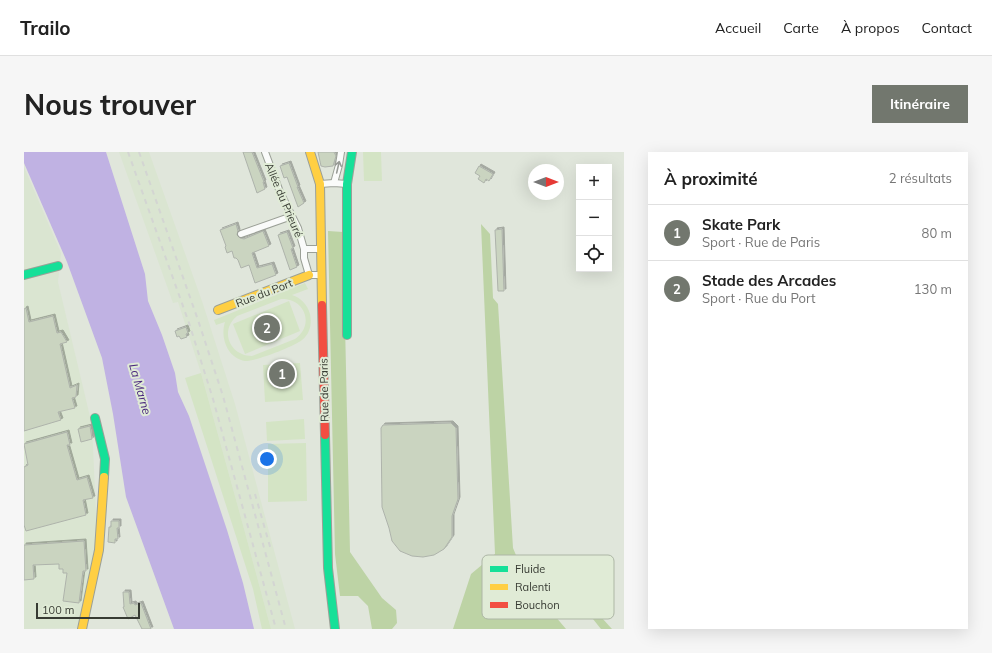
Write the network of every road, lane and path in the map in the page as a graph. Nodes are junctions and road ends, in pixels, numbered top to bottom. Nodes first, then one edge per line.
1 (264, 152) edge
2 (310, 152) edge
3 (341, 152) edge
4 (352, 152) edge
5 (334, 183) junction
6 (320, 184) junction
7 (347, 184) junction
8 (292, 216) junction
9 (241, 234) dead end
10 (304, 249) junction
11 (321, 249) junction
12 (58, 266) dead end
13 (24, 275) edge
14 (321, 275) junction
15 (309, 276) junction
16 (218, 310) dead end
17 (347, 335) dead end
18 (95, 418) dead end
19 (82, 629) edge
20 (336, 629) edge

1 - 8 street, Allée du Prieuré
2 - 6 street, Rue de Paris
5 -> 3 street
4 - 7 street
5 - 6 street
5 - 7 street
6 - 11 street, Rue de Paris
7 - 17 street
8 - 9 street
8 - 10 street, Allée du Prieuré
10 - 11 street
10 - 15 street, Allée du Prieuré
11 - 14 street, Rue de Paris
12 - 13 street
14 - 15 street
14 - 20 street, Rue de Paris
15 - 16 street, Rue du Port
18 - 19 street

